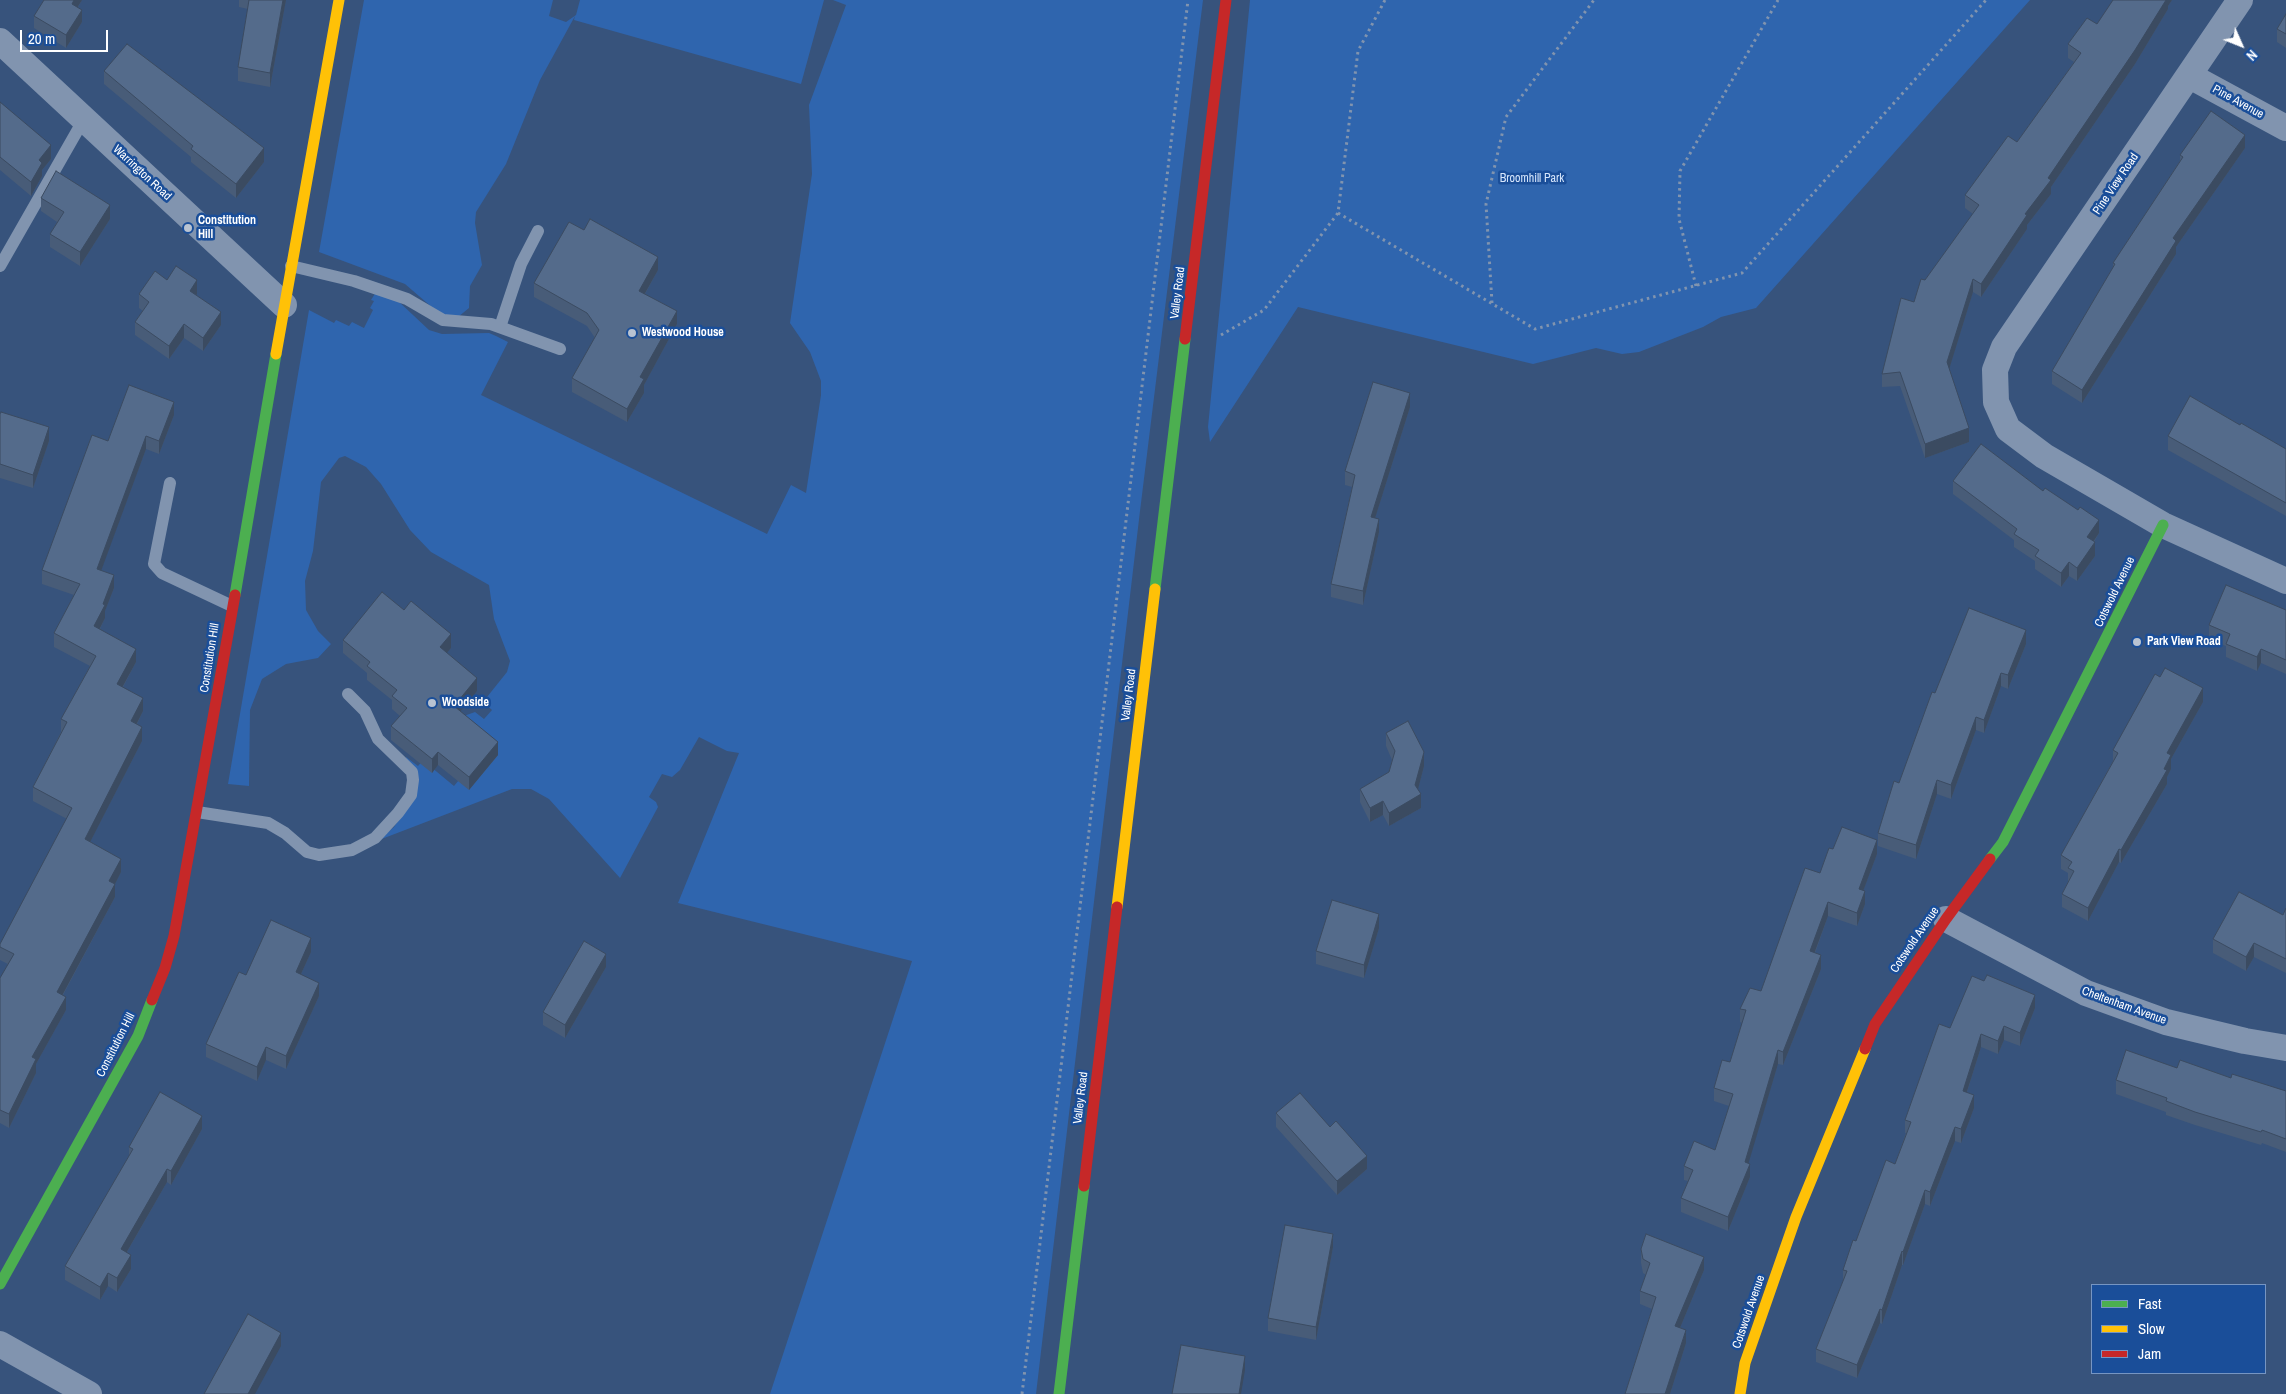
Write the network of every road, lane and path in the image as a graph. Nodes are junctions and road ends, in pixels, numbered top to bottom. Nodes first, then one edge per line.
1 (340, 0) edge
2 (1188, 0) edge
3 (1226, 0) edge
4 (1385, 0) edge
5 (1594, 0) edge
6 (1778, 0) edge
7 (1986, 0) edge
8 (2240, 0) edge
9 (0, 41) edge
10 (2190, 76) junction
11 (84, 119) junction
12 (2286, 128) edge
13 (1338, 213) junction
14 (538, 231) dead end
15 (0, 266) edge
16 (291, 266) junction
17 (1696, 286) junction
18 (1492, 304) junction
19 (284, 305) junction
20 (500, 327) junction
21 (1221, 335) dead end
22 (560, 349) dead end
23 (170, 482) dead end
24 (2163, 526) junction
25 (2286, 581) edge
26 (232, 606) junction
27 (348, 694) dead end
28 (197, 812) junction
29 (1946, 918) junction
30 (2286, 1048) edge
31 (0, 1284) edge
32 (0, 1344) edge
33 (89, 1394) edge
34 (1022, 1394) edge
35 (1060, 1394) edge
36 (1740, 1394) edge

1 - 16 street, Constitution Hill
2 - 34 path
3 - 35 street, Valley Road
4 - 13 path
5 - 18 path
6 - 17 path
7 - 17 path
8 - 10 street, Pine View Road
9 - 11 street, Warrington Road
10 - 12 street, Pine Avenue
10 - 24 street, Pine View Road
11 - 15 lane
11 - 19 street, Warrington Road
13 - 18 path
13 - 21 path
14 - 20 lane
16 - 19 street, Constitution Hill
16 - 20 lane
17 - 18 path
19 - 26 street, Constitution Hill
20 - 22 lane
23 - 26 lane
24 - 25 street
24 - 29 street, Cotswold Avenue
26 - 28 street, Constitution Hill
27 - 28 lane
28 - 31 street, Constitution Hill
29 - 30 street, Cheltenham Avenue
29 - 36 street, Cotswold Avenue
32 - 33 street

